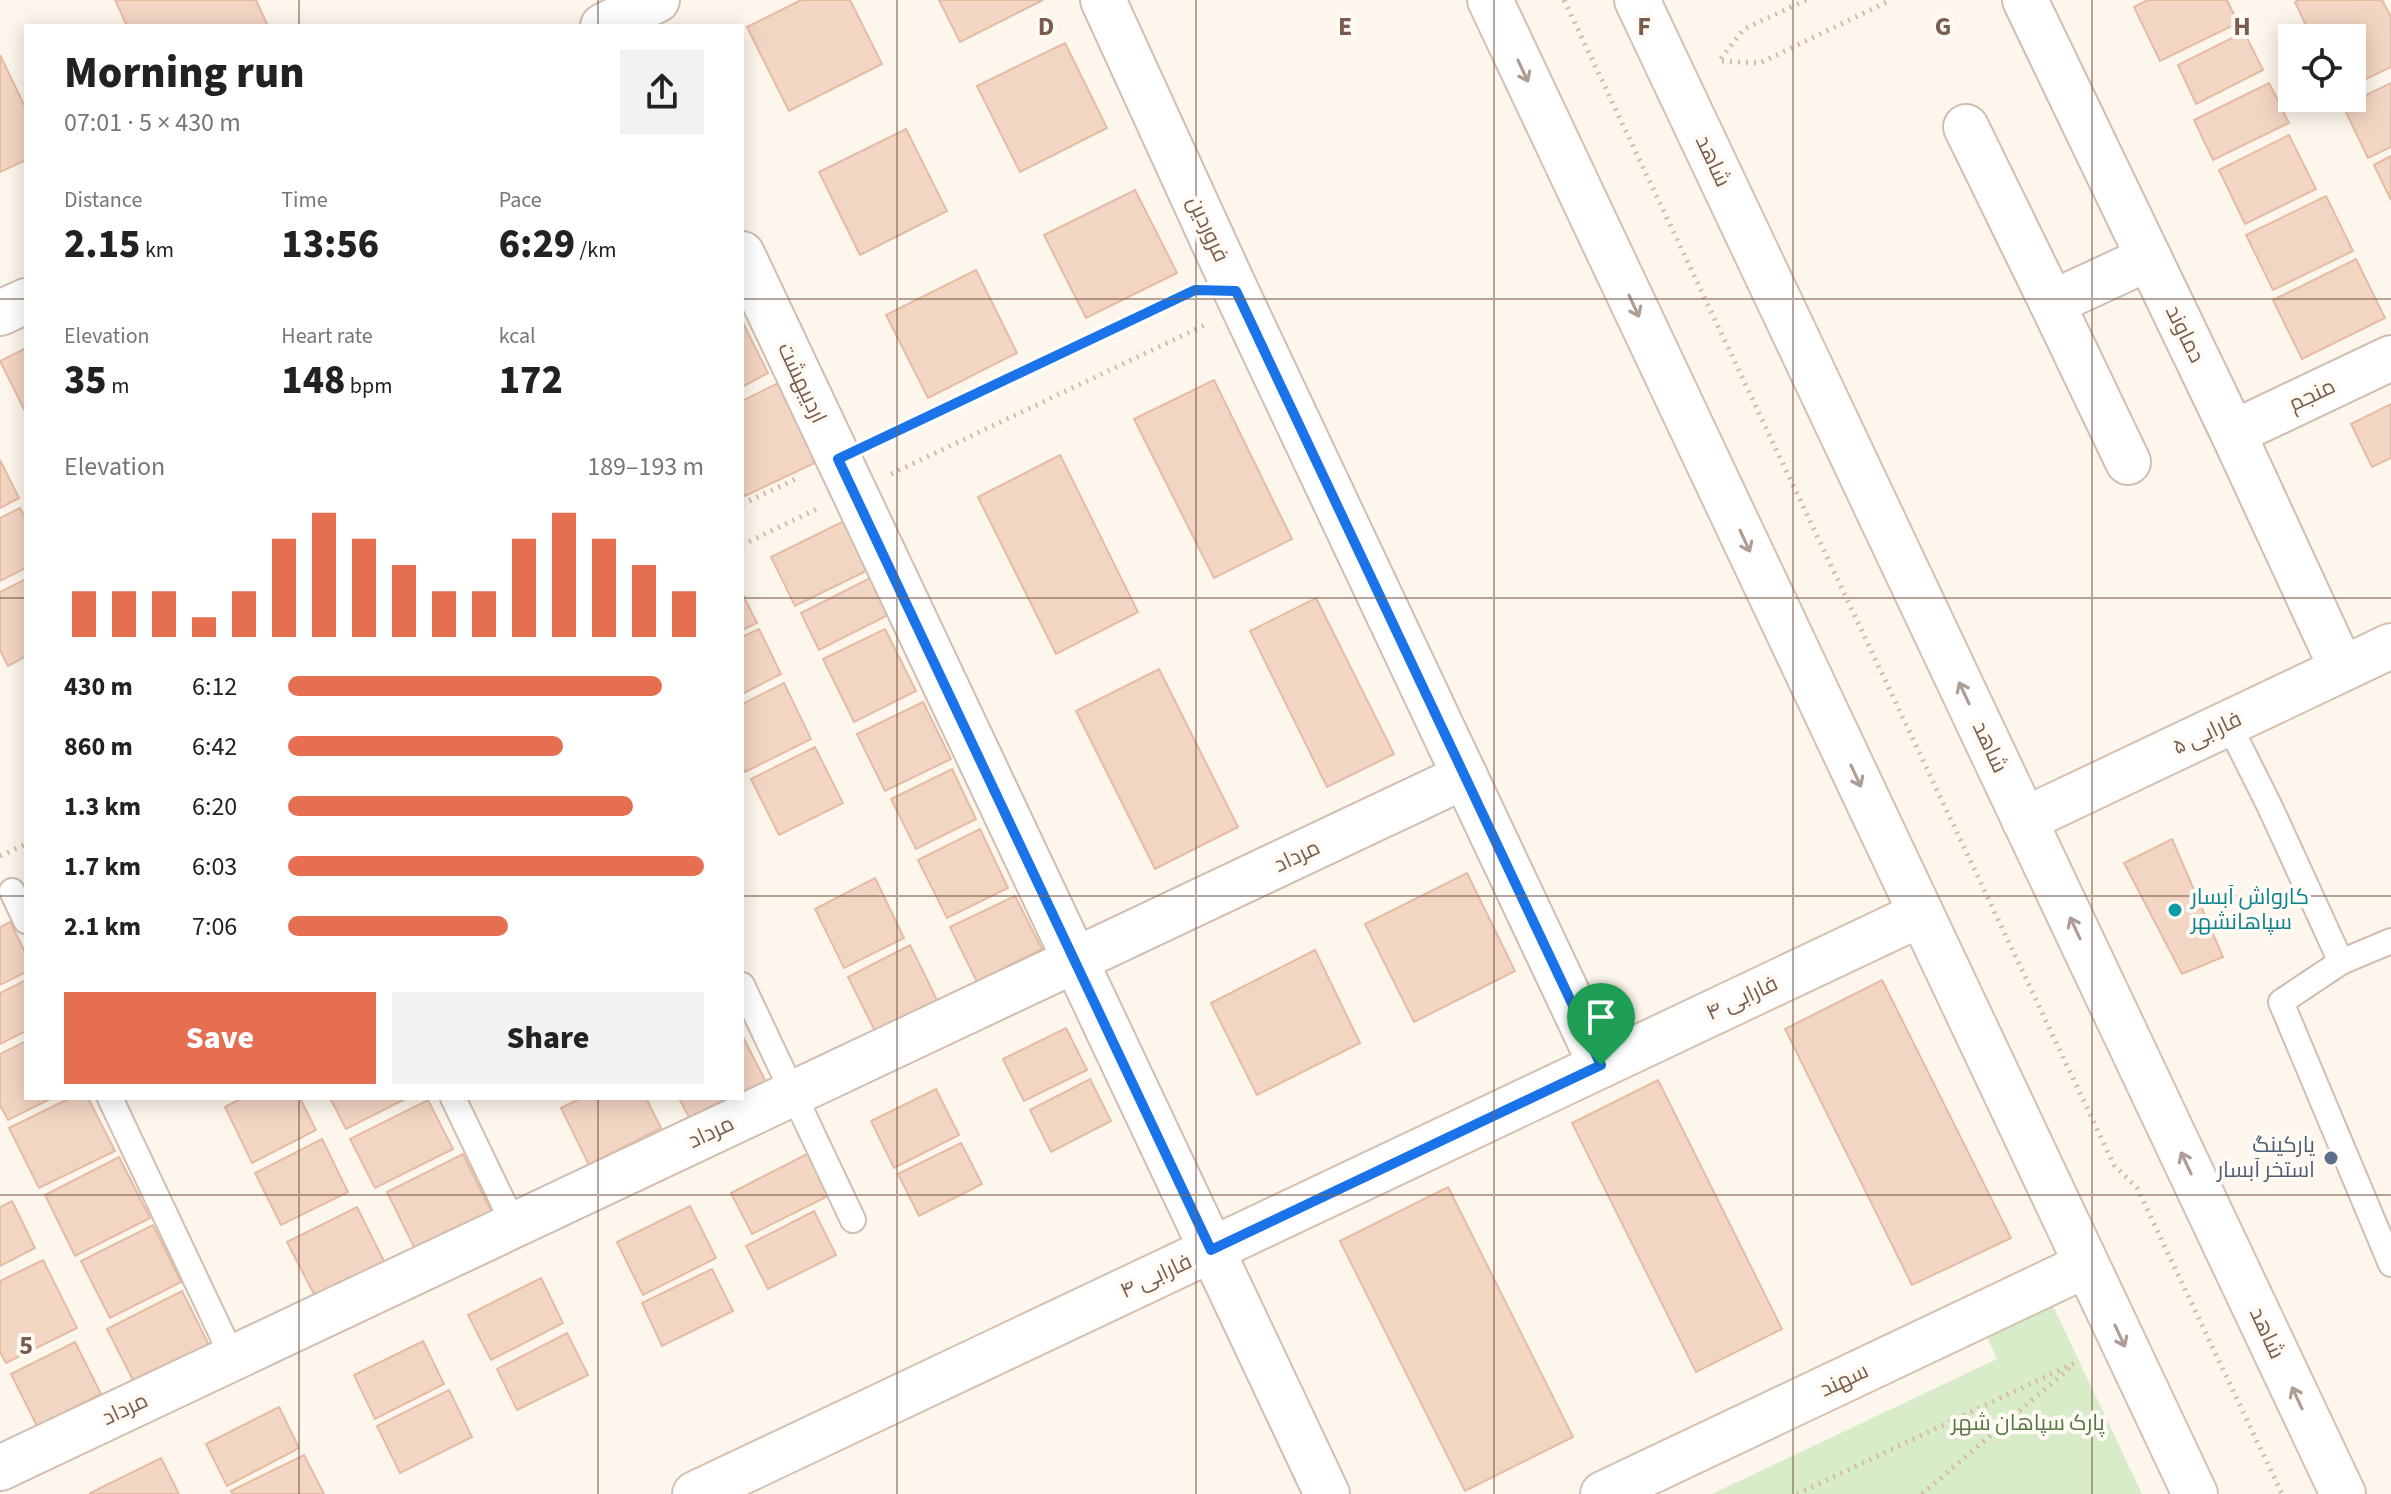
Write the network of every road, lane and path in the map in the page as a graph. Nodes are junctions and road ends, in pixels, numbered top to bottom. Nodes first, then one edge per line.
1 (1103, 0) edge
2 (1490, 0) edge
3 (1564, 0) edge
4 (1637, 0) edge
5 (1806, 0) edge
6 (1891, 0) edge
7 (2025, 0) edge
8 (1966, 127) dead end
9 (744, 258) edge
10 (2149, 258) junction
11 (1236, 291) junction
12 (24, 302) edge
13 (2052, 303) junction
14 (0, 313) edge
15 (2391, 358) edge
16 (2233, 433) junction
17 (2128, 462) dead end
18 (845, 476) junction
19 (744, 503) edge
20 (744, 544) edge
21 (2391, 646) edge
22 (2342, 669) junction
23 (2228, 723) junction
24 (1465, 776) junction
25 (2024, 820) junction
26 (24, 845) edge
27 (0, 856) edge
28 (12, 891) dead end
29 (1921, 914) junction
30 (24, 917) edge
31 (2391, 941) edge
32 (1075, 961) junction
33 (2341, 962) junction
34 (744, 989) edge
35 (1601, 1065) junction
36 (793, 1094) junction
37 (111, 1100) edge
38 (454, 1100) edge
39 (853, 1220) dead end
40 (514, 1225) junction
41 (1211, 1250) junction
42 (2391, 1264) edge
43 (2086, 1265) junction
44 (233, 1358) junction
45 (2318, 1441) junction
46 (0, 1468) edge
47 (695, 1494) edge
48 (1327, 1494) edge
49 (1603, 1494) edge
50 (1797, 1494) edge
51 (1922, 1494) edge
52 (2195, 1494) edge
53 (2282, 1494) edge
54 (2319, 1494) edge
55 (2343, 1494) edge

1 - 11 street, فروردین
2 -> 29 street
3 - 53 path
25 -> 4 street, شاهد
5 - 6 path
7 - 10 street, دماوند
8 - 13 street
9 - 18 street, اردیبهشت
10 - 13 street
10 - 16 street, دماوند
11 - 18 path
11 - 18 path
11 - 24 street, فروردین
12 - 14 street
13 - 17 street
15 - 16 street, منجم
16 - 22 street, دماوند
18 - 19 path
18 - 20 path
18 - 32 street, اردیبهشت
21 - 22 street, فارابی ۵
22 - 23 street, فارابی ۵
23 - 25 street, فارابی ۵
23 - 33 lane
24 - 32 street, مرداد
24 - 35 street, فروردین
45 -> 25 street, شاهد
26 - 27 path
28 - 30 lane
29 - 35 street, فارابی ۴
29 - 43 street
31 - 33 lane
32 - 36 street, مرداد
32 - 41 street, اردیبهشت
33 - 42 lane
34 - 36 lane
35 - 41 street, فارابی ۴
36 - 39 lane
36 - 40 street, مرداد
37 - 44 lane
38 - 40 lane
40 - 44 street, مرداد
41 - 47 street, فارابی ۴
41 - 48 street, اردیبهشت
43 - 49 street, سهند
43 -> 52 street
44 - 46 street, مرداد
45 - 54 street
45 - 55 street, شاهد
50 - 51 path

